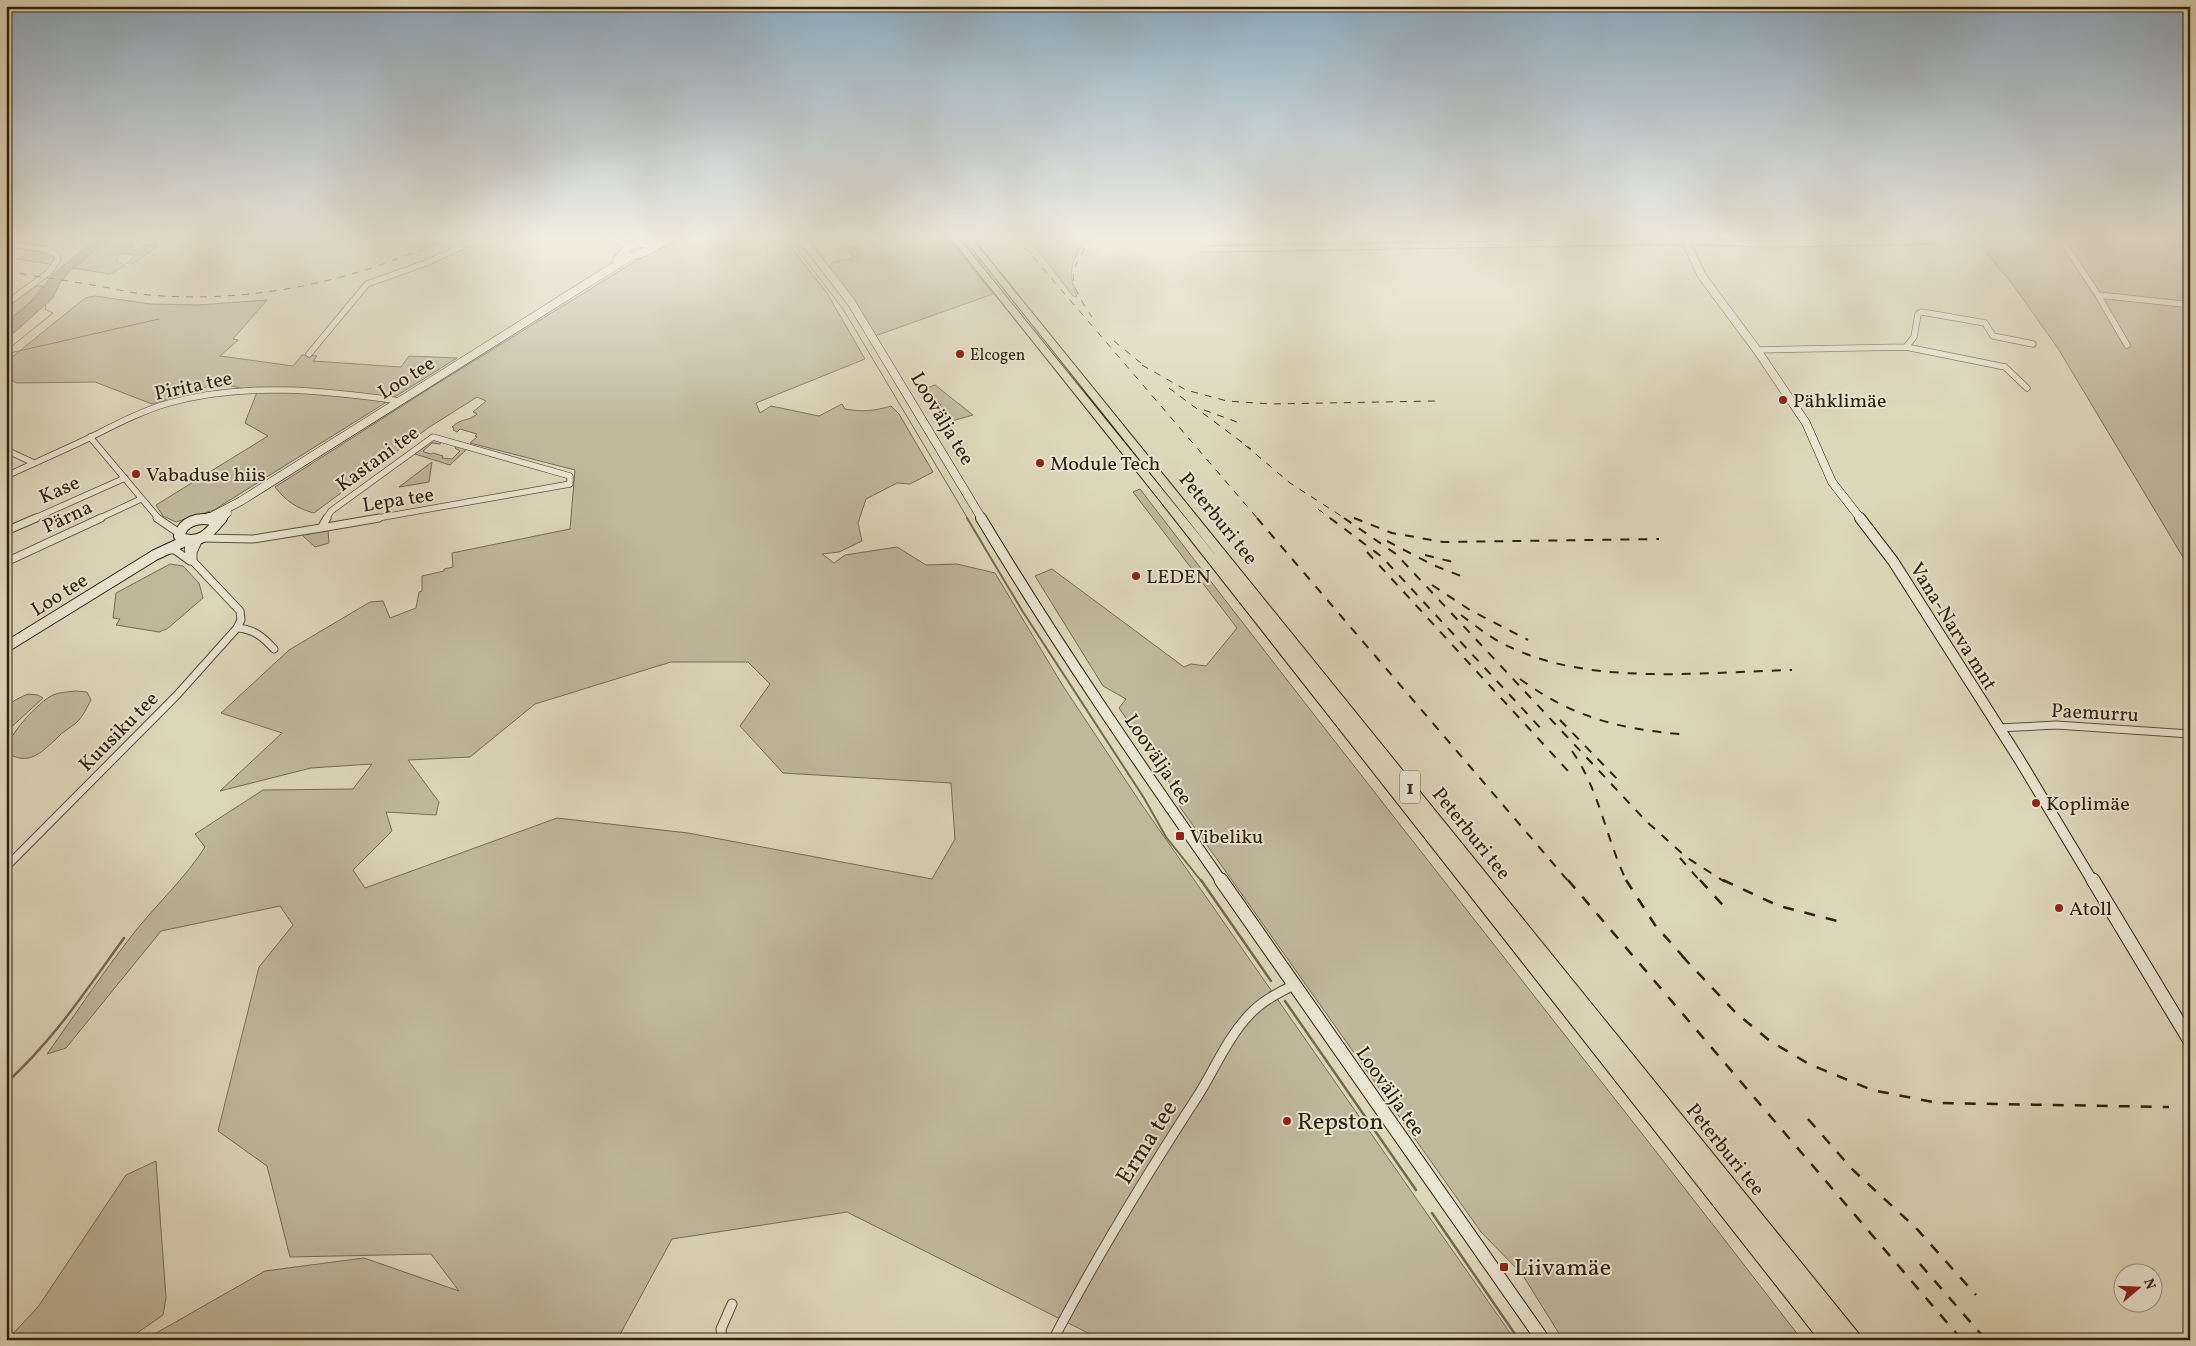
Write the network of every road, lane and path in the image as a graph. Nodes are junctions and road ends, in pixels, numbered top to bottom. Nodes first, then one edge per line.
1 (355, 299) edge
2 (564, 299) edge
3 (849, 299) edge
4 (1010, 299) edge
5 (1012, 299) edge
6 (1719, 299) edge
7 (2100, 299) edge
8 (2134, 299) edge
9 (2183, 304) dead end
10 (2033, 344) dead end
11 (2126, 345) dead end
12 (1906, 347) junction
13 (1757, 350) junction
14 (309, 354) dead end
15 (2027, 388) dead end
16 (400, 401) junction
17 (90, 437) junction
18 (6, 450) edge
19 (34, 463) junction
20 (6, 476) edge
21 (125, 478) junction
22 (570, 484) joint
23 (141, 499) junction
24 (241, 501) junction
25 (207, 518) junction
26 (189, 523) junction
27 (167, 524) junction
28 (214, 527) junction
29 (321, 528) junction
30 (6, 531) edge
31 (183, 538) junction
32 (201, 539) junction
33 (230, 540) junction
34 (165, 550) junction
35 (155, 555) junction
36 (6, 562) edge
37 (193, 562) junction
38 (237, 628) junction
39 (6, 647) edge
40 (274, 649) dead end
41 (1999, 728) junction
42 (2190, 734) edge
43 (6, 867) edge
44 (1294, 985) junction
45 (2190, 1041) edge
46 (732, 1304) dead end
47 (722, 1340) edge
48 (1053, 1340) edge
49 (1543, 1340) edge
50 (1831, 1340) edge
51 (1853, 1340) edge

1 - 14 street
2 - 16 street, Loo tee
3 - 44 street, Loovälja tee
4 - 50 highway, Peterburi tee / 1
5 - 51 highway, Peterburi tee / 1
6 - 13 street, Vana-Narva mnt
7 - 11 street
8 - 9 street
10 - 12 street
12 - 13 street
12 - 15 street
13 - 41 street, Vana-Narva mnt
16 - 17 street, Pirita tee
16 - 24 street, Loo tee
17 - 19 street, Pirita tee
17 - 21 street
18 - 19 street
19 - 20 street, Pirita tee
21 - 23 street
21 - 30 street, Kase
22 - 29 street, Lepa tee
22 - 29 street, Kastani tee
23 - 27 street
23 - 36 street, Pärna
24 - 25 street, Loo tee
24 - 28 street, Loo tee
25 - 26 street, Loo tee
25 - 28 street
26 - 27 street
26 - 31 street
27 - 31 street
28 - 32 street, Loo tee
28 - 33 street
29 - 33 street, Lepa tee
31 - 32 street
31 - 34 street, Loo tee
31 - 35 street, Loo tee
31 - 37 street
32 - 33 street, Lepa tee
32 - 37 street
34 - 35 street, Loo tee
34 - 37 street
35 - 39 street, Loo tee
37 - 38 street
38 - 40 street
38 - 43 street, Kuusiku tee
41 - 42 street, Paemurru
41 - 45 street, Vana-Narva mnt
44 - 48 street, Erma tee
44 - 49 street, Loovälja tee
46 - 47 street

